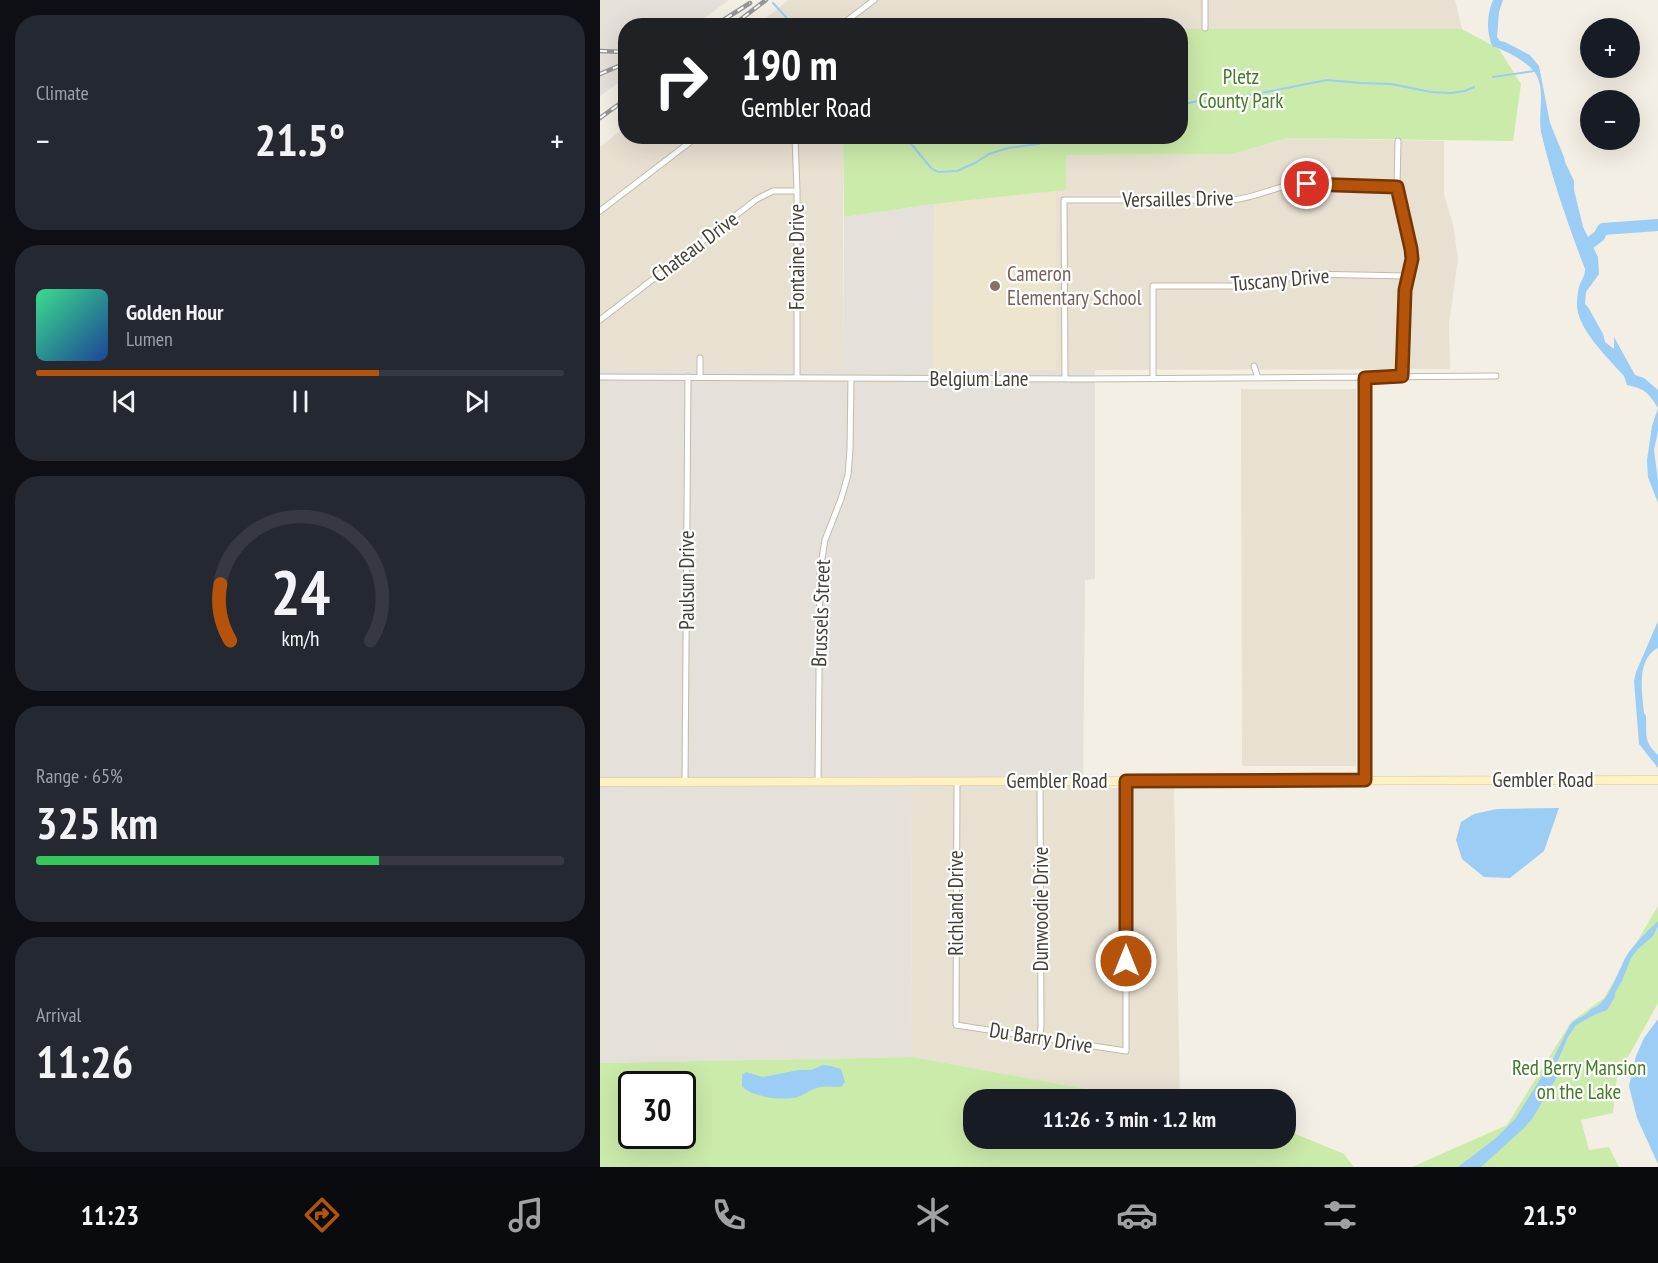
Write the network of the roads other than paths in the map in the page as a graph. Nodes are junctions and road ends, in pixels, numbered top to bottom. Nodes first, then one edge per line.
1 (874, 0) edge
2 (1205, 0) edge
3 (850, 18) edge
4 (1205, 28) dead end
5 (1398, 141) dead end
6 (688, 144) edge
7 (795, 144) edge
8 (1397, 187) junction
9 (797, 190) junction
10 (600, 211) edge
11 (1407, 276) junction
12 (600, 320) edge
13 (700, 358) dead end
14 (1254, 366) dead end
15 (1402, 376) junction
16 (1496, 376) dead end
17 (600, 377) edge
18 (688, 377) junction
19 (700, 377) junction
20 (797, 378) junction
21 (851, 378) junction
22 (1258, 378) junction
23 (1365, 378) junction
24 (1065, 379) junction
25 (1153, 379) junction
26 (1365, 780) junction
27 (1658, 780) edge
28 (957, 781) junction
29 (1040, 781) junction
30 (1126, 781) junction
31 (600, 782) edge
32 (685, 782) junction
33 (818, 782) junction
34 (956, 1025) joint
35 (1040, 1037) junction

1 - 3 street
2 - 4 street
5 - 8 street
6 - 10 street
7 - 9 street, Fontaine Drive
8 - 11 street
8 - 24 street, Versailles Drive
9 - 12 street, Chateau Drive
9 - 20 street, Fontaine Drive
11 - 15 street
11 - 25 street, Tuscany Drive
13 - 19 street
14 - 22 street
15 - 16 street, Belgium Lane
15 - 23 street, Belgium Lane
17 - 18 street, Belgium Lane
18 - 19 street, Belgium Lane
18 - 32 street, Paulsun Drive
19 - 20 street, Belgium Lane
20 - 21 street, Belgium Lane
21 - 24 street, Belgium Lane
21 - 33 street, Brussels Street
22 - 23 street, Belgium Lane
22 - 25 street, Belgium Lane
23 - 26 street
24 - 25 street, Belgium Lane
26 - 27 main road, Gembler Road
26 - 30 main road, Gembler Road
28 - 29 main road, Gembler Road
28 - 33 main road, Gembler Road
28 - 34 street, Richland Drive
29 - 30 main road, Gembler Road
29 - 35 street, Dunwoodie Drive
30 - 35 street, Du Barry Drive
31 - 32 main road, Gembler Road
32 - 33 main road, Gembler Road
34 - 35 street, Du Barry Drive

